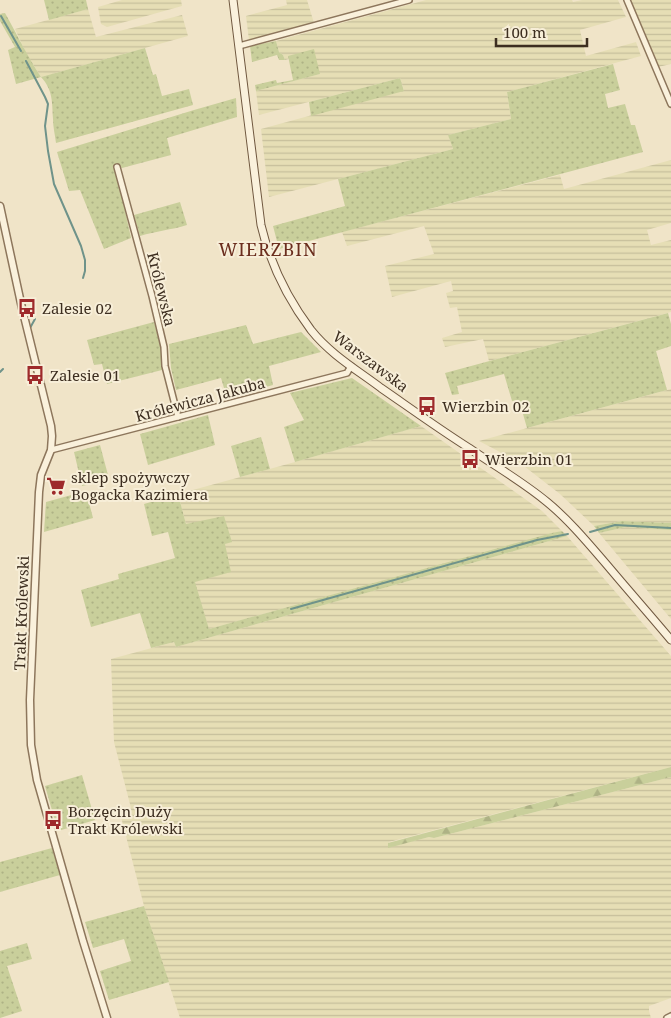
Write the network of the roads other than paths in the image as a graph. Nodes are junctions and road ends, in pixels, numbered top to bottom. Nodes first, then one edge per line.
1 (233, 0) edge
2 (409, 0) edge
3 (627, 0) edge
4 (239, 46) junction
5 (671, 104) edge
6 (117, 167) dead end
7 (0, 206) edge
8 (351, 366) junction
9 (178, 418) junction
10 (51, 450) junction
11 (671, 640) edge
12 (671, 1016) edge
13 (107, 1018) edge
14 (667, 1018) edge

1 - 4 main road, Warszawska
2 - 4 street
3 - 5 street
4 - 8 main road, Warszawska
6 - 9 street, Królewska
7 - 10 street, Trakt Królewski
8 - 9 street, Królewicza Jakuba
8 - 11 main road, Warszawska
9 - 10 street, Królewicza Jakuba
10 - 13 street, Trakt Królewski
12 - 14 street

